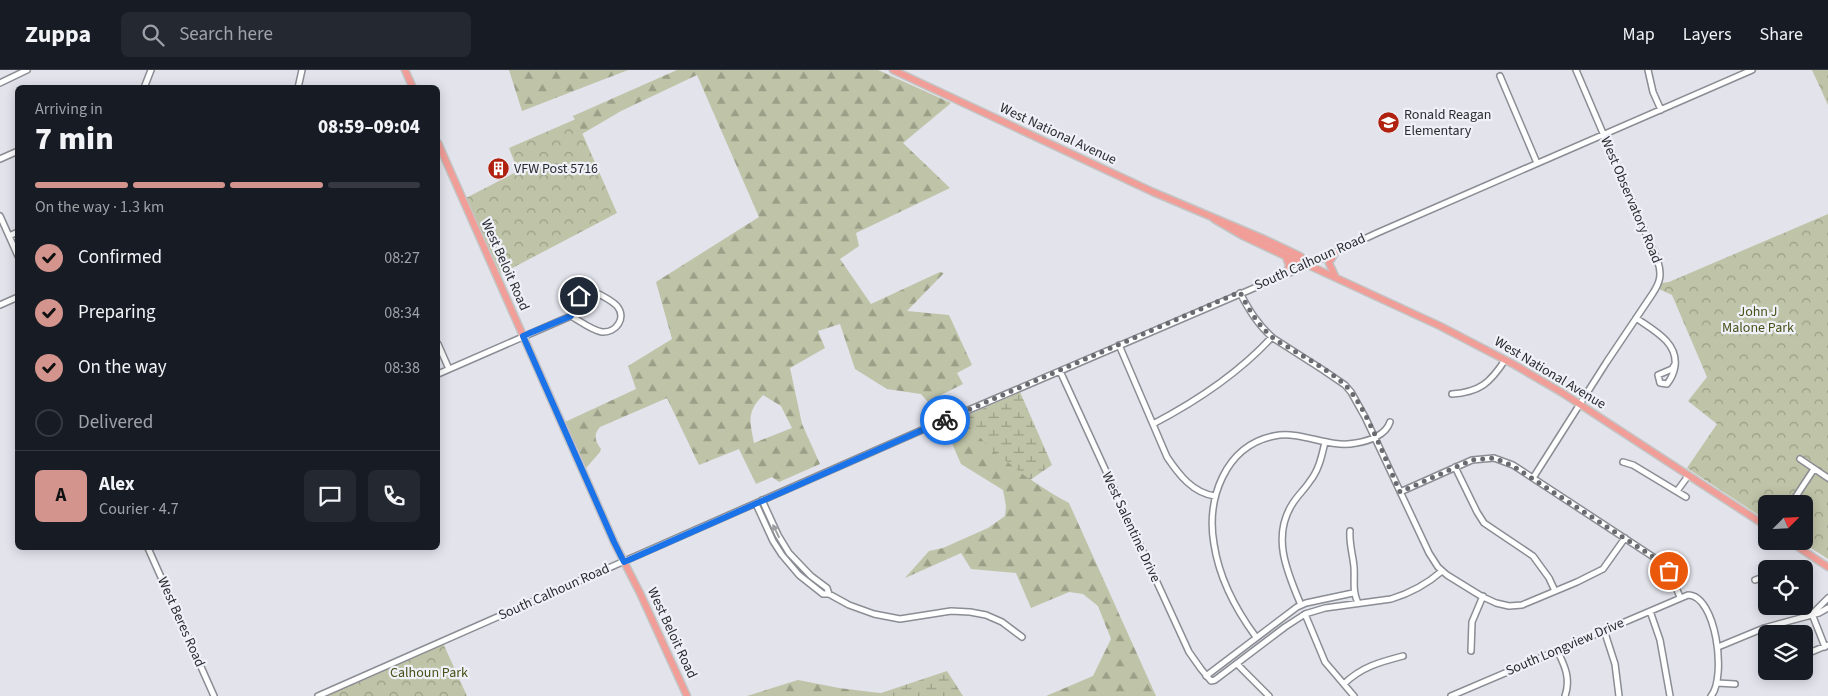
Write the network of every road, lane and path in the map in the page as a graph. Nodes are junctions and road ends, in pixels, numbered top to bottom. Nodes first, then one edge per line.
1 (27, 70) edge
2 (151, 70) edge
3 (302, 70) edge
4 (405, 70) edge
5 (893, 70) edge
6 (1576, 70) edge
7 (1648, 70) edge
8 (1752, 70) edge
9 (1500, 76) dead end
10 (0, 83) edge
11 (145, 85) edge
12 (299, 85) edge
13 (412, 85) edge
14 (1660, 110) junction
15 (1603, 134) junction
16 (440, 148) edge
17 (15, 152) edge
18 (0, 159) edge
19 (1537, 163) junction
20 (0, 216) edge
21 (1214, 219) junction
22 (15, 233) edge
23 (9, 236) junction
24 (15, 249) edge
25 (1335, 253) junction
26 (1283, 254) junction
27 (1308, 264) junction
28 (1287, 274) junction
29 (1336, 277) junction
30 (1240, 292) junction
31 (15, 299) edge
32 (0, 305) edge
33 (571, 316) junction
34 (1636, 318) junction
35 (523, 336) junction
36 (1272, 337) junction
37 (1118, 345) junction
38 (440, 349) edge
39 (1505, 360) junction
40 (1675, 364) dead end
41 (449, 369) junction
42 (1060, 371) junction
43 (440, 373) edge
44 (1452, 394) dead end
45 (1580, 405) junction
46 (1390, 422) dead end
47 (1153, 424) junction
48 (1375, 437) junction
49 (1325, 442) junction
50 (1800, 459) dead end
51 (1623, 462) dead end
52 (1455, 467) junction
53 (1814, 468) junction
54 (1688, 476) junction
55 (1533, 478) junction
56 (1828, 478) edge
57 (1677, 491) junction
58 (1400, 492) junction
59 (1797, 495) edge
60 (1215, 496) junction
61 (1686, 497) dead end
62 (762, 500) junction
63 (756, 504) junction
64 (1758, 521) edge
65 (1350, 531) dead end
66 (1625, 538) junction
67 (149, 550) edge
68 (1803, 550) edge
69 (788, 552) junction
70 (782, 555) junction
71 (624, 562) junction
72 (1828, 566) edge
73 (1442, 571) junction
74 (808, 573) junction
75 (803, 578) junction
76 (1758, 579) edge
77 (1755, 580) dead end
78 (1555, 592) junction
79 (1353, 593) junction
80 (829, 594) junction
81 (1483, 596) junction
82 (1680, 597) junction
83 (1828, 598) edge
84 (1358, 603) junction
85 (1301, 605) junction
86 (1828, 608) edge
87 (1650, 610) junction
88 (1813, 613) edge
89 (1306, 614) junction
90 (1813, 614) edge
91 (1809, 615) edge
92 (1812, 615) edge
93 (1604, 630) junction
94 (1022, 637) dead end
95 (1256, 637) junction
96 (1826, 646) edge
97 (1718, 647) junction
98 (1557, 650) junction
99 (1472, 651) dead end
100 (1813, 651) edge
101 (1403, 656) dead end
102 (1237, 664) junction
103 (1207, 677) junction
104 (1717, 683) junction
105 (1344, 684) junction
106 (1735, 684) dead end
107 (1468, 688) junction
108 (214, 696) edge
109 (318, 696) edge
110 (687, 696) edge
111 (1269, 696) edge
112 (1354, 696) edge
113 (1451, 696) edge
114 (1472, 696) edge
115 (1565, 696) edge
116 (1619, 696) edge
117 (1670, 696) edge
118 (1711, 696) edge

1 - 10 street
2 - 11 street
3 - 12 street
4 - 13 main road
5 - 21 main road, West National Avenue
6 - 15 street, West Observatory Road
7 - 14 street
8 - 14 street, South Calhoun Road
9 - 19 street
14 - 15 street, South Calhoun Road
15 - 19 street, South Calhoun Road
15 - 34 street, West Observatory Road
16 - 35 main road, West Beloit Road
17 - 18 street
19 - 25 street, South Calhoun Road
20 - 23 street
21 - 26 main road, West National Avenue
21 - 27 main road, West National Avenue
22 - 23 street
23 - 24 street
25 - 27 street, South Calhoun Road
25 - 29 main road
26 - 27 main road, West National Avenue
26 - 28 main road
27 - 28 street, South Calhoun Road
27 - 29 main road, West National Avenue
28 - 30 street, South Calhoun Road
29 - 39 main road, West National Avenue
30 - 36 street
30 - 37 street, South Calhoun Road
31 - 32 street
33 - 33 street
33 - 35 street
34 - 40 street
34 - 45 street, West Observatory Road
35 - 41 street
35 - 71 main road, West Beloit Road
36 - 47 street
36 - 48 street
37 - 42 street, South Calhoun Road
37 - 47 street
38 - 41 street
39 - 44 street
39 - 45 main road, West National Avenue
41 - 43 street
42 - 62 street, South Calhoun Road
42 - 103 street, West Salentine Drive
45 - 54 main road, West National Avenue
45 - 55 street, West Observatory Road
46 - 48 street
47 - 60 street
48 - 49 street
48 - 58 street
49 - 60 street
49 - 85 street
50 - 53 street
51 - 57 street
52 - 55 street
52 - 58 street
52 - 78 street
53 - 56 street
53 - 59 street
54 - 57 street
54 - 64 main road, West National Avenue
55 - 66 street
57 - 61 street
58 - 73 street
60 - 95 street
62 - 63 street, South Calhoun Road
69 -> 62 street
63 - 70 street
63 - 71 street, South Calhoun Road
65 - 79 street
66 - 78 street
66 - 82 street
67 - 108 street, West Beres Road
68 - 72 main road
69 - 70 street
69 - 74 street
70 - 75 street
71 - 109 street, South Calhoun Road
71 - 110 main road, West Beloit Road
73 - 81 street
73 - 84 street
74 - 75 street
74 - 80 street
75 - 80 street
76 - 77 street
78 - 81 street
79 - 84 street
79 - 85 street
80 - 94 street
81 - 99 street
82 - 87 street, South Longview Drive
82 - 97 street
83 - 88 street
84 - 89 street
85 - 95 street
86 - 90 street
87 - 93 street, South Longview Drive
87 - 117 street
89 - 102 street
89 - 105 street
91 - 97 street
92 - 96 street
93 - 98 street, South Longview Drive
93 - 116 street
95 - 103 street
96 - 100 street
97 - 104 street
98 - 107 street, South Longview Drive
98 - 115 street
101 - 105 street
102 - 103 street
102 - 111 street
104 - 106 street
104 - 118 street
105 - 112 street
107 - 113 street, South Longview Drive
107 - 114 street

